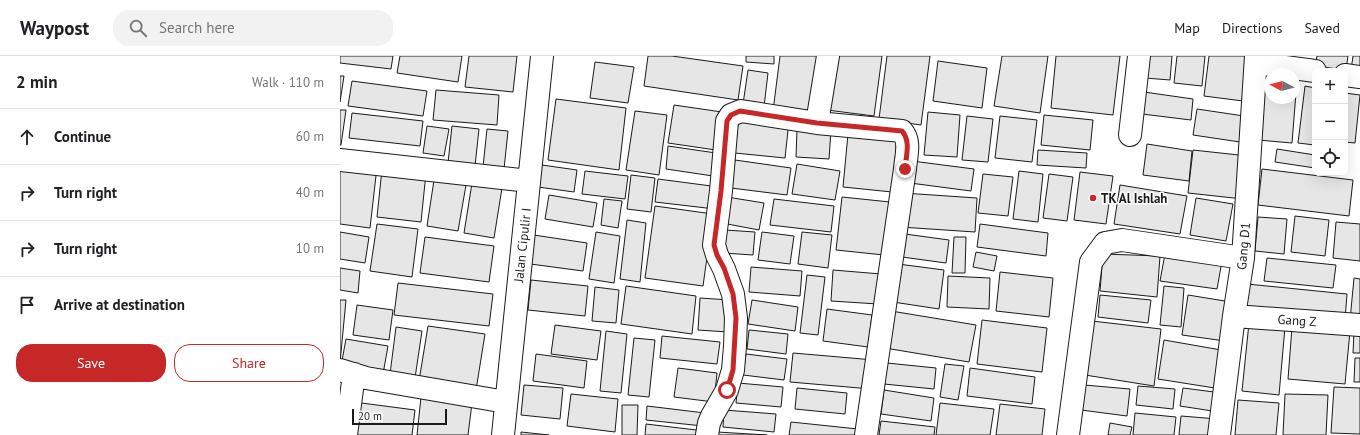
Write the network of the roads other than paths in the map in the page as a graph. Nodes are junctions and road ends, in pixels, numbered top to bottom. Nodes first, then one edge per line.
1 (542, 56) edge
2 (828, 56) edge
3 (1139, 56) edge
4 (1256, 59) edge
5 (1312, 70) edge
6 (1348, 76) edge
7 (1360, 78) edge
8 (817, 123) junction
9 (1130, 136) dead end
10 (340, 160) edge
11 (529, 181) junction
12 (1243, 258) junction
13 (1234, 316) junction
14 (1360, 325) edge
15 (347, 372) edge
16 (506, 402) junction
17 (346, 435) edge
18 (503, 435) edge
19 (708, 435) edge
20 (866, 435) edge
21 (1068, 435) edge
22 (1219, 435) edge

1 - 11 street, Jalan Cipulir I
2 - 8 street
3 - 9 street
4 - 5 street
4 - 12 street, Gang D1
6 - 7 street
8 - 19 street
8 - 20 street
10 - 11 street
11 - 16 street, Jalan Cipulir I
12 - 13 street, Gang D1
12 - 21 street
13 - 14 street, Gang Z
13 - 22 street, Gang D1
15 - 16 street
15 - 17 street
16 - 18 street, Jalan Cipulir I

